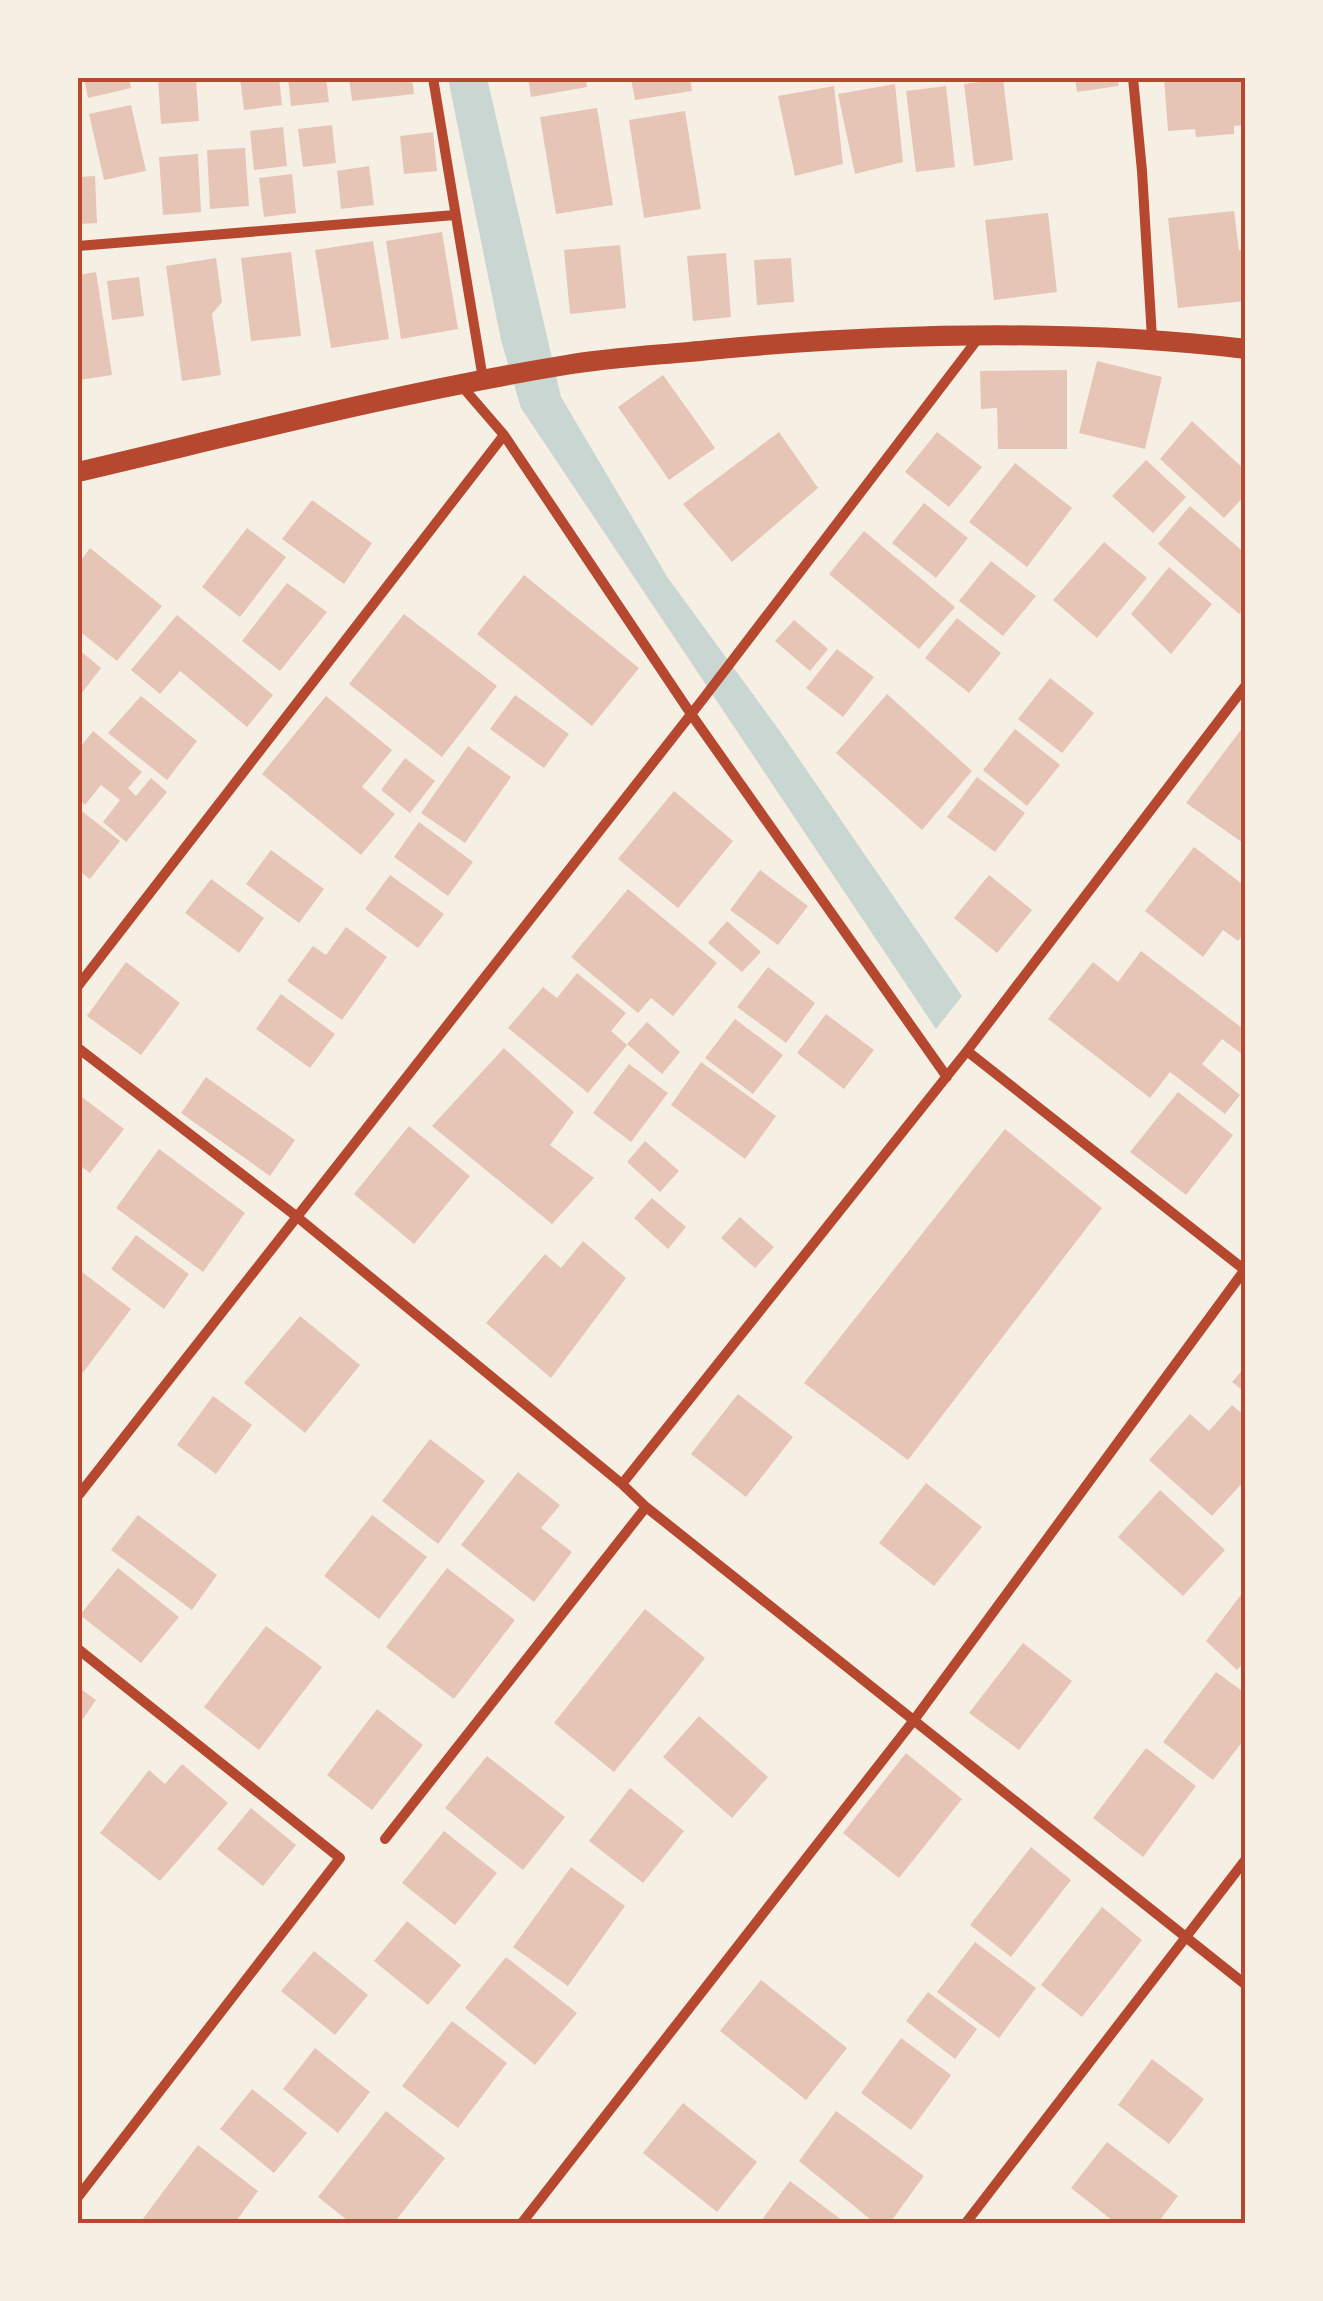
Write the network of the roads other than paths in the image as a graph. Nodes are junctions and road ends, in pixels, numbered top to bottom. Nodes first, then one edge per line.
1 (433, 78) edge
2 (1133, 78) edge
3 (455, 215) junction
4 (78, 246) edge
5 (980, 336) junction
6 (1152, 338) junction
7 (1246, 349) edge
8 (492, 378) junction
9 (459, 383) junction
10 (504, 435) junction
11 (78, 472) edge
12 (1246, 685) edge
13 (691, 714) junction
14 (78, 986) edge
15 (78, 1048) edge
16 (967, 1052) junction
17 (947, 1078) junction
18 (296, 1216) junction
19 (1245, 1270) edge
20 (622, 1484) junction
21 (78, 1496) edge
22 (646, 1507) junction
23 (78, 1649) edge
24 (914, 1720) junction
25 (385, 1839) dead end
26 (1246, 1859) edge
27 (1185, 1937) junction
28 (1246, 1986) edge
29 (78, 2197) edge
30 (520, 2224) edge
31 (965, 2224) edge

1 - 3 street
2 - 6 street
3 - 4 street
3 - 8 street
5 - 6 main road
5 - 8 main road
5 - 13 street
6 - 7 main road
8 - 9 main road
9 - 10 street
9 - 11 main road
10 - 13 street
10 - 14 street
12 - 16 street
13 - 17 street
13 - 18 street
15 - 18 street
16 - 17 street
16 - 19 street
17 - 20 street
18 - 20 street
18 - 21 street
19 - 24 street
20 - 22 street
22 - 24 street
22 - 25 street
23 - 29 street
24 - 27 street
24 - 30 street
26 - 27 street
27 - 28 street
27 - 31 street

